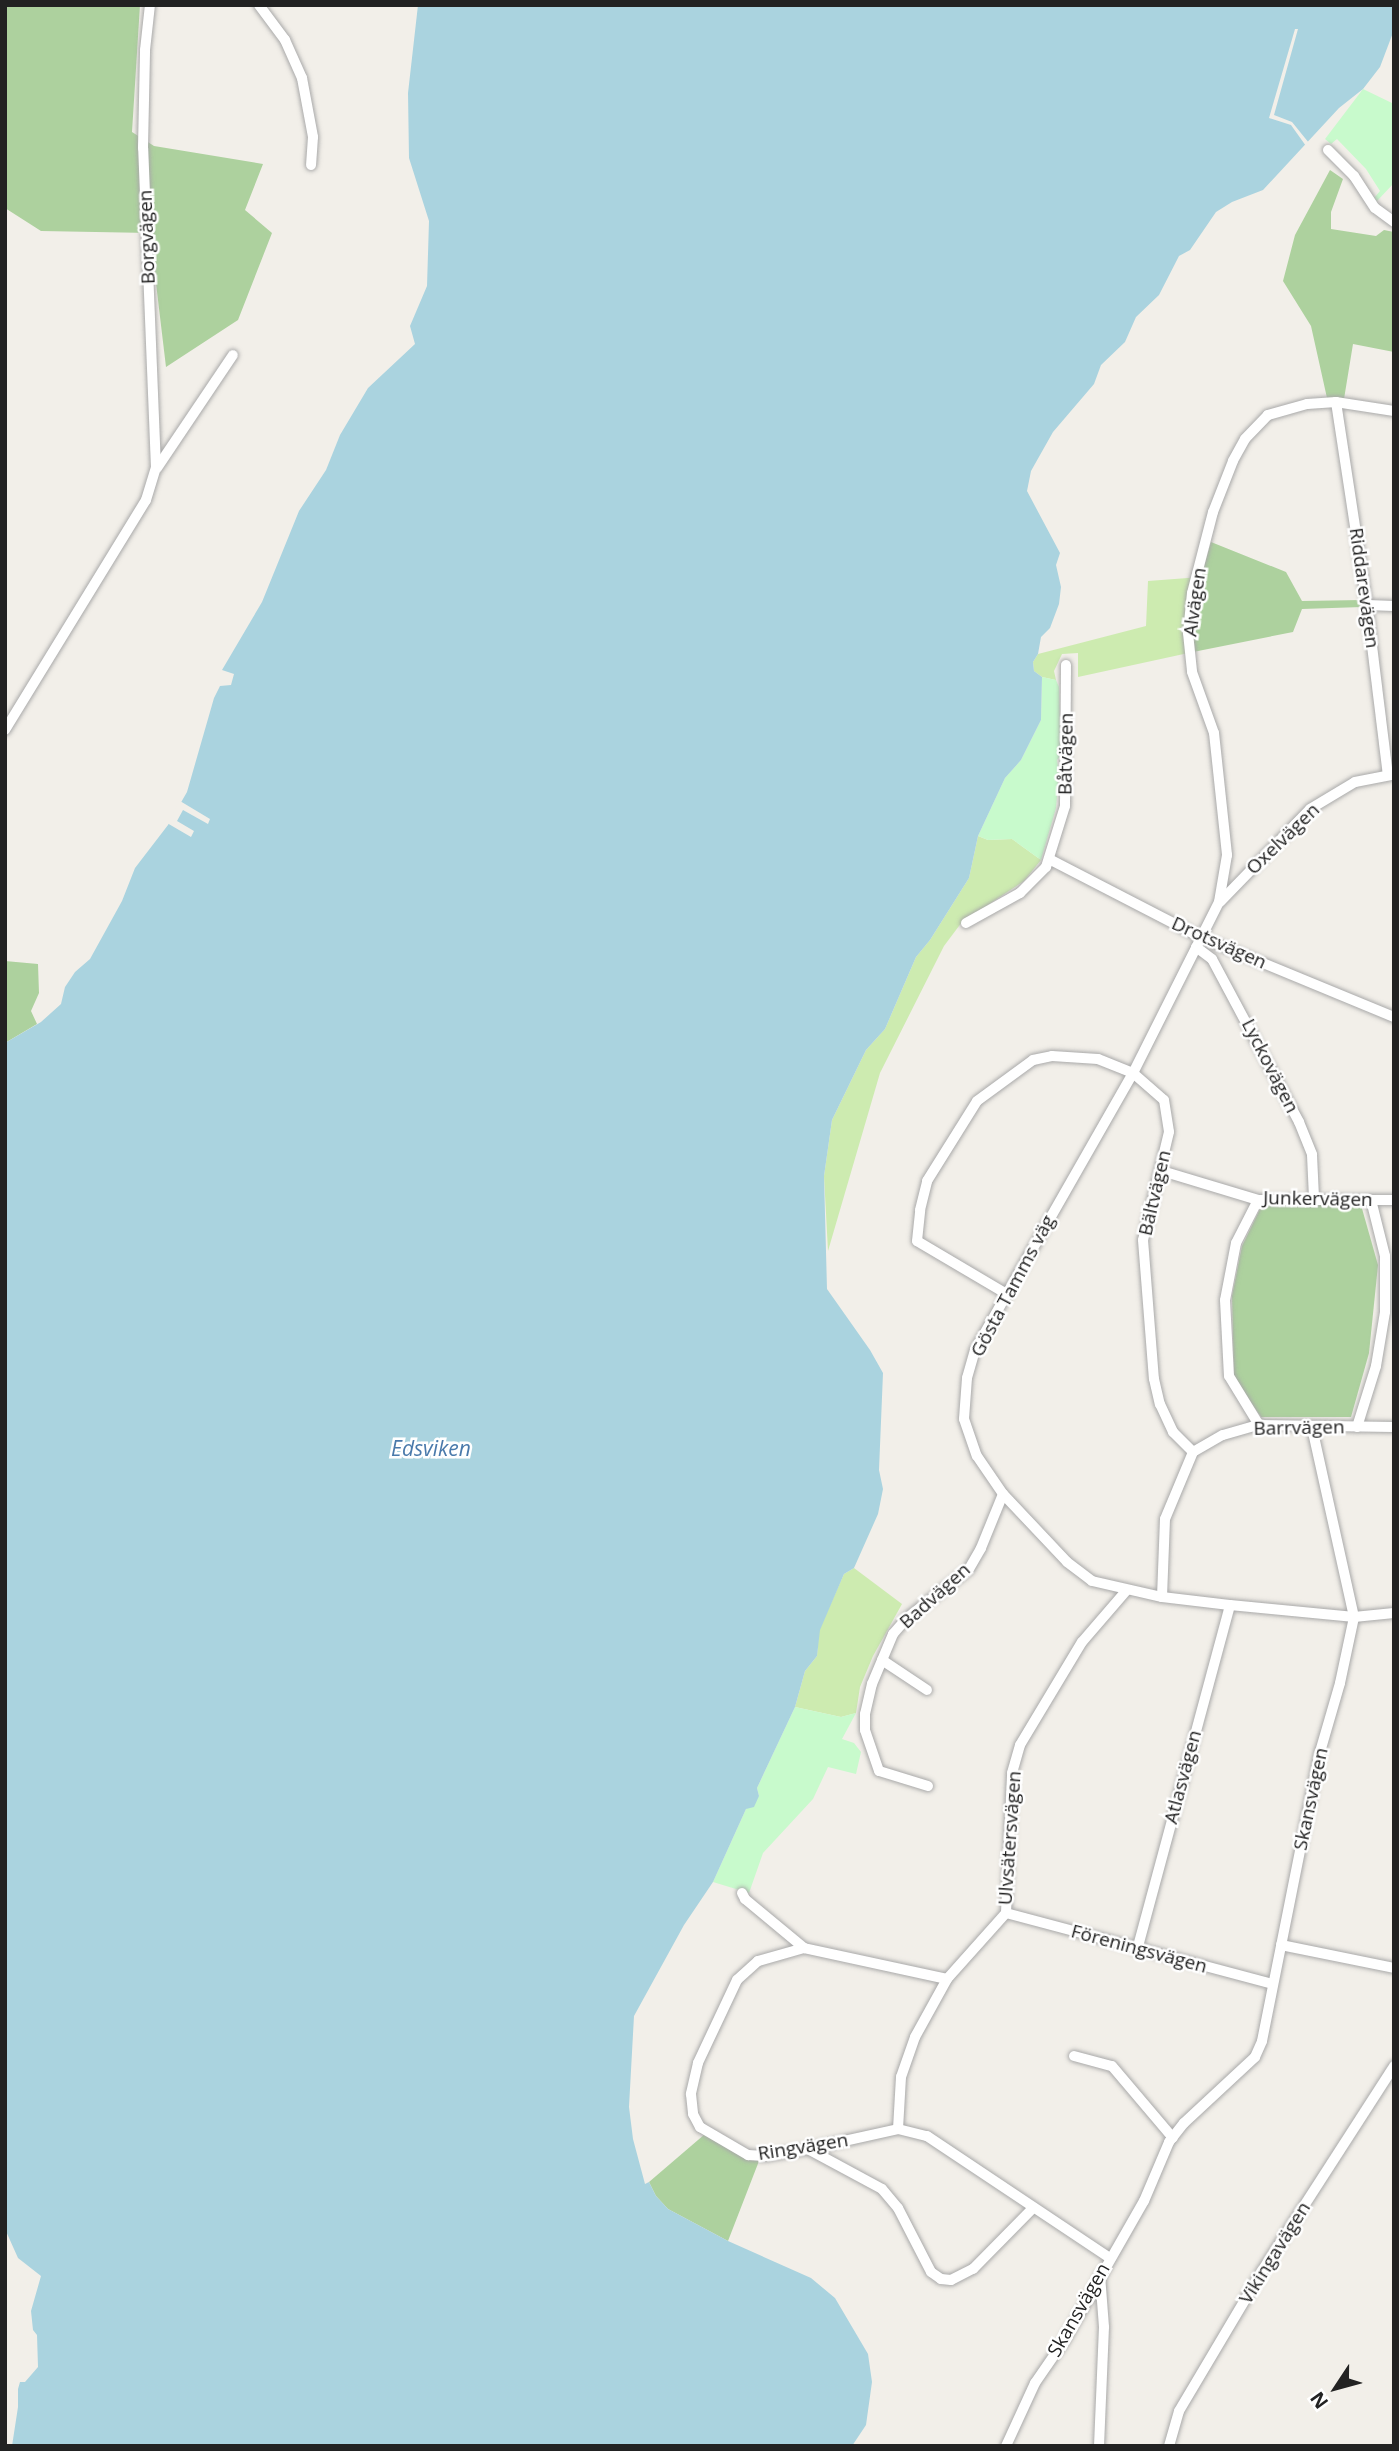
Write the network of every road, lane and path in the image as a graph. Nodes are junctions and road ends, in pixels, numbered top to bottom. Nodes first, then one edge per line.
1 (150, 5) edge
2 (259, 5) edge
3 (1328, 150) dead end
4 (311, 165) dead end
5 (1394, 222) edge
6 (233, 355) dead end
7 (1336, 402) junction
8 (1394, 411) edge
9 (156, 468) junction
10 (1367, 605) junction
11 (1394, 606) edge
12 (1066, 665) dead end
13 (5, 730) edge
14 (1391, 775) edge
15 (1049, 859) junction
16 (1219, 902) junction
17 (965, 923) dead end
18 (1203, 932) junction
19 (1196, 947) junction
20 (1394, 1017) edge
21 (1133, 1073) junction
22 (1162, 1171) junction
23 (1314, 1198) junction
24 (1258, 1200) junction
25 (1371, 1200) junction
26 (1394, 1200) edge
27 (1005, 1293) junction
28 (1259, 1425) junction
29 (1312, 1427) junction
30 (1357, 1427) junction
31 (1394, 1427) edge
32 (1192, 1452) junction
33 (1003, 1494) junction
34 (1126, 1591) junction
35 (1162, 1597) junction
36 (1230, 1605) junction
37 (1394, 1613) edge
38 (1354, 1617) junction
39 (882, 1660) junction
40 (927, 1690) dead end
41 (928, 1786) dead end
42 (742, 1893) dead end
43 (1006, 1913) junction
44 (1281, 1945) junction
45 (804, 1948) junction
46 (1137, 1950) junction
47 (1394, 1968) edge
48 (947, 1979) junction
49 (1272, 1984) junction
50 (1074, 2056) dead end
51 (1394, 2066) edge
52 (898, 2129) junction
53 (1172, 2138) junction
54 (808, 2149) junction
55 (1033, 2208) junction
56 (1110, 2258) junction
57 (1100, 2274) junction
58 (1006, 2446) edge
59 (1099, 2446) edge
60 (1169, 2446) edge

1 - 9 street, Borgvägen
2 - 4 street
3 - 5 street
6 - 9 street, Borgvägen
7 - 8 street, Alvägen
7 - 10 street, Riddarevägen
7 - 16 street, Alvägen
9 - 13 street, Borgvägen
10 - 11 street
10 - 14 street, Riddarevägen
12 - 15 street, Båtvägen
14 - 16 street, Oxelvägen
15 - 17 street, Båtvägen
15 - 18 street, Drotsvägen
16 - 18 street, Alvägen
18 - 19 street, Gösta Tamms väg
18 - 20 street, Drotsvägen
19 - 21 street, Gösta Tamms väg
19 - 23 street, Lyckovägen
21 - 22 street, Bältvägen
21 - 27 street, Gösta Tamms väg
21 - 27 street, Bältvägen
22 - 24 street, Junkervägen
22 - 32 street, Bältvägen
23 - 24 street, Junkervägen
23 - 25 street, Junkervägen
24 - 28 street
25 - 26 street, Junkervägen
25 - 30 street
27 - 33 street, Gösta Tamms väg
28 - 29 street, Barrvägen
28 - 32 street, Barrvägen
29 - 30 street, Barrvägen
29 - 38 street, Skansvägen
30 - 31 street, Barrvägen
32 - 35 street
33 - 34 street, Gösta Tamms väg
33 - 39 street, Badvägen
34 - 35 street, Gösta Tamms väg
34 - 43 street, Ulvsätersvägen
35 - 36 street, Gösta Tamms väg
36 - 38 street, Gösta Tamms väg
36 - 46 street, Atlasvägen
37 - 38 street, Gösta Tamms väg
38 - 44 street, Skansvägen
39 - 40 street
39 - 41 street, Badvägen
42 - 45 street, Ringvägen
43 - 46 street, Föreningsvägen
43 - 48 street, Ulvsätersvägen
44 - 47 street
44 - 49 street, Skansvägen
45 - 48 street, Ringvägen
45 - 54 street, Ringvägen
46 - 49 street, Föreningsvägen
48 - 52 street, Ulvsätersvägen
49 - 53 street, Skansvägen
50 - 53 street
51 - 60 street, Vikingavägen
52 - 54 street, Ringvägen
52 - 55 street, Ringvägen
53 - 56 street, Skansvägen
54 - 55 street
55 - 56 street, Ringvägen
56 - 57 street, Skansvägen
57 - 58 street, Skansvägen
57 - 59 street

